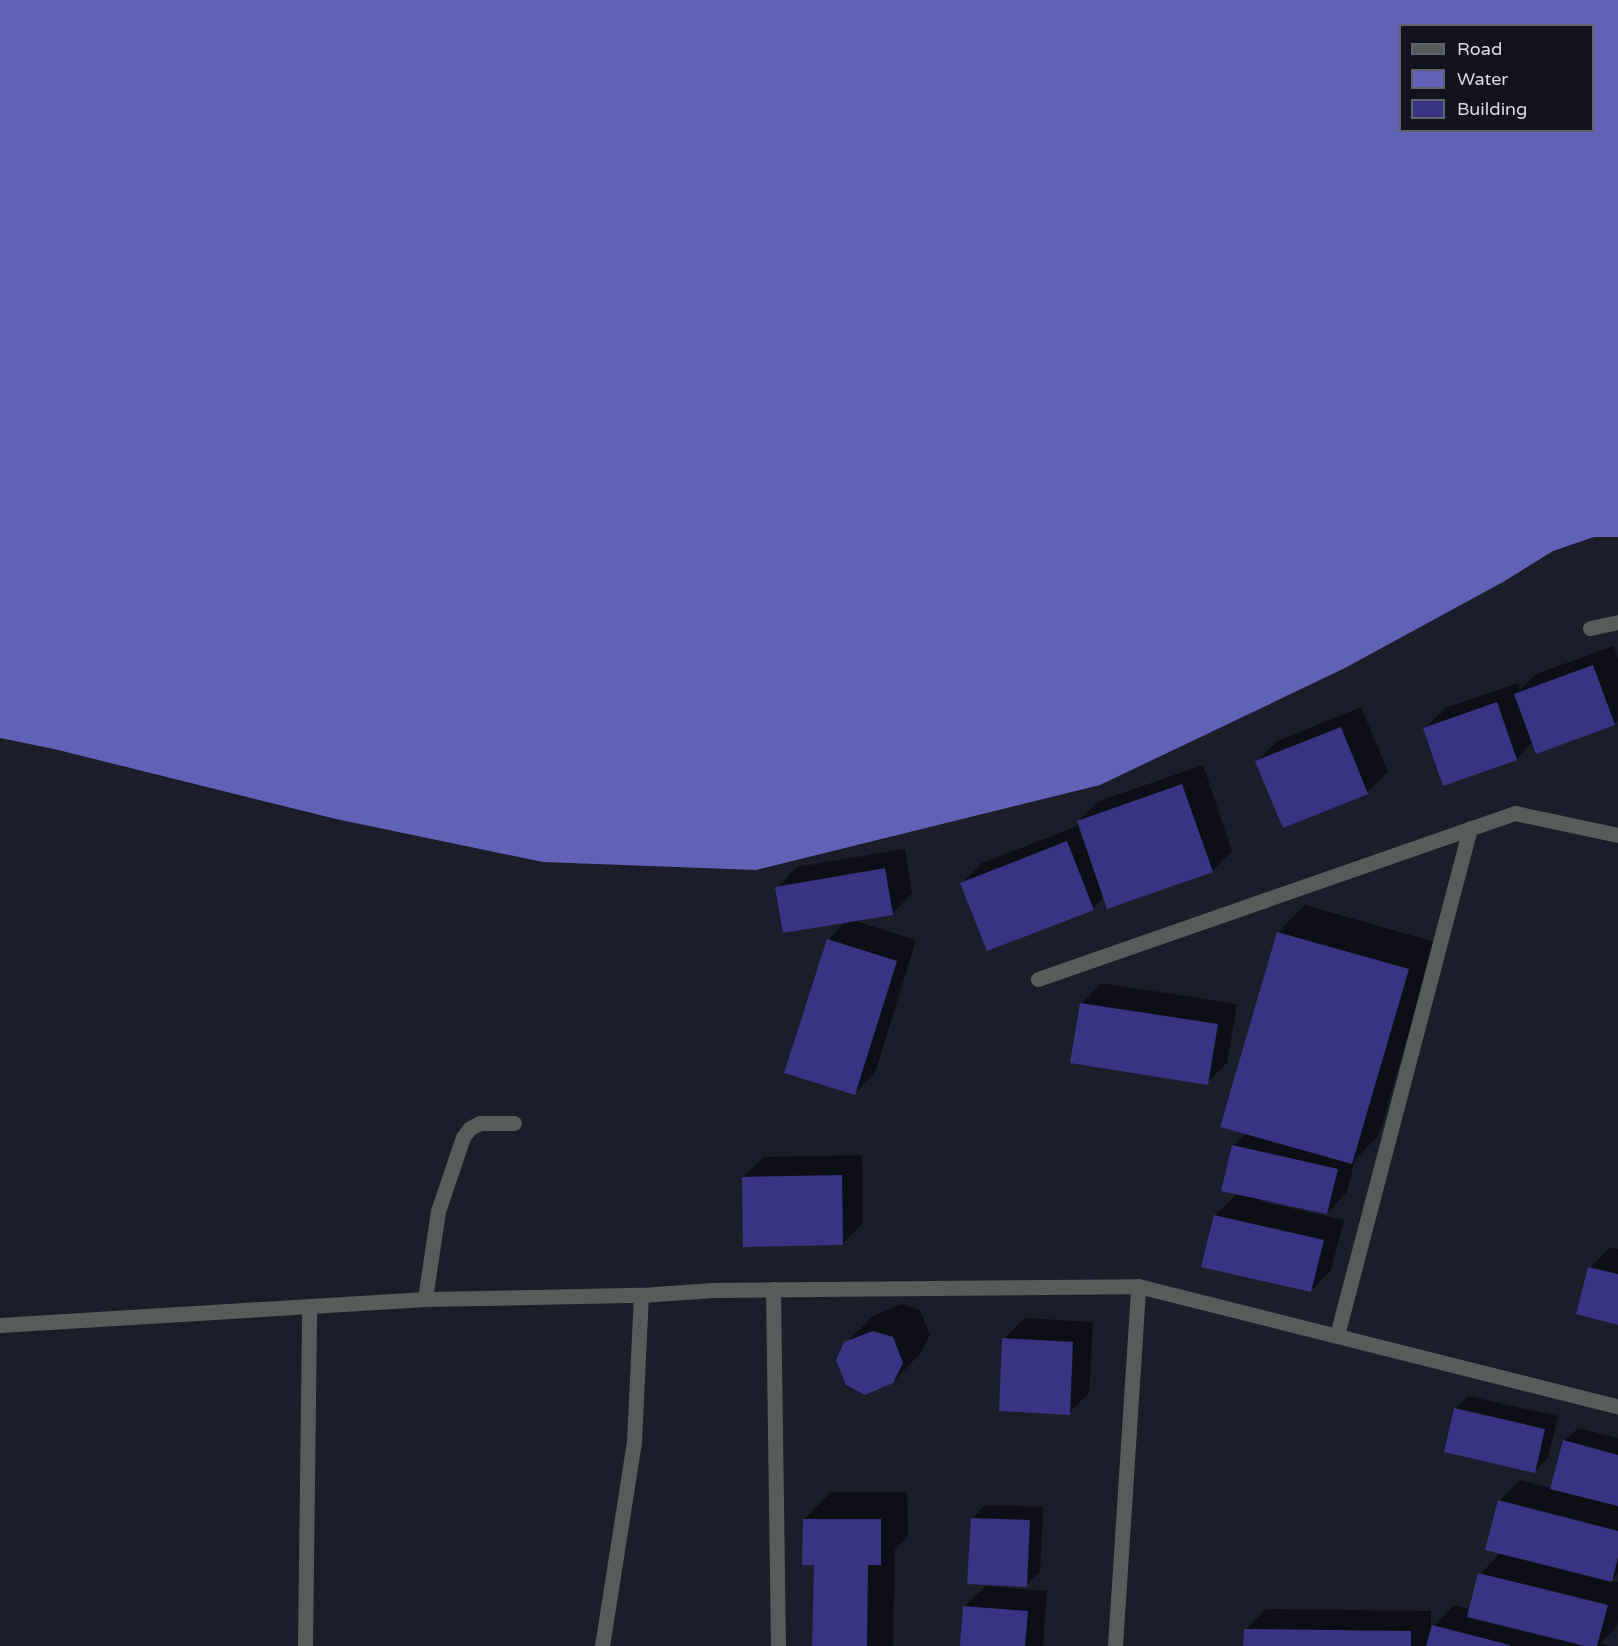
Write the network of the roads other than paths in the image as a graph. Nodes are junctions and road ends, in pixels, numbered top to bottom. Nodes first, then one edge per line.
1 (1618, 622) edge
2 (1590, 628) dead end
3 (1470, 828) junction
4 (1618, 835) edge
5 (1038, 979) dead end
6 (514, 1123) dead end
7 (1138, 1286) junction
8 (773, 1289) junction
9 (641, 1295) junction
10 (425, 1299) junction
11 (309, 1309) junction
12 (0, 1325) edge
13 (1337, 1335) junction
14 (1618, 1407) edge
15 (305, 1646) edge
16 (602, 1646) edge
17 (778, 1646) edge
18 (1115, 1646) edge

1 - 2 street
3 - 4 street
3 - 5 street
3 - 13 street
6 - 10 street
7 - 8 street
7 - 13 street
7 - 18 street
8 - 9 street
8 - 17 street
9 - 10 street
9 - 16 street
10 - 11 street
11 - 12 street
11 - 15 street
13 - 14 street

